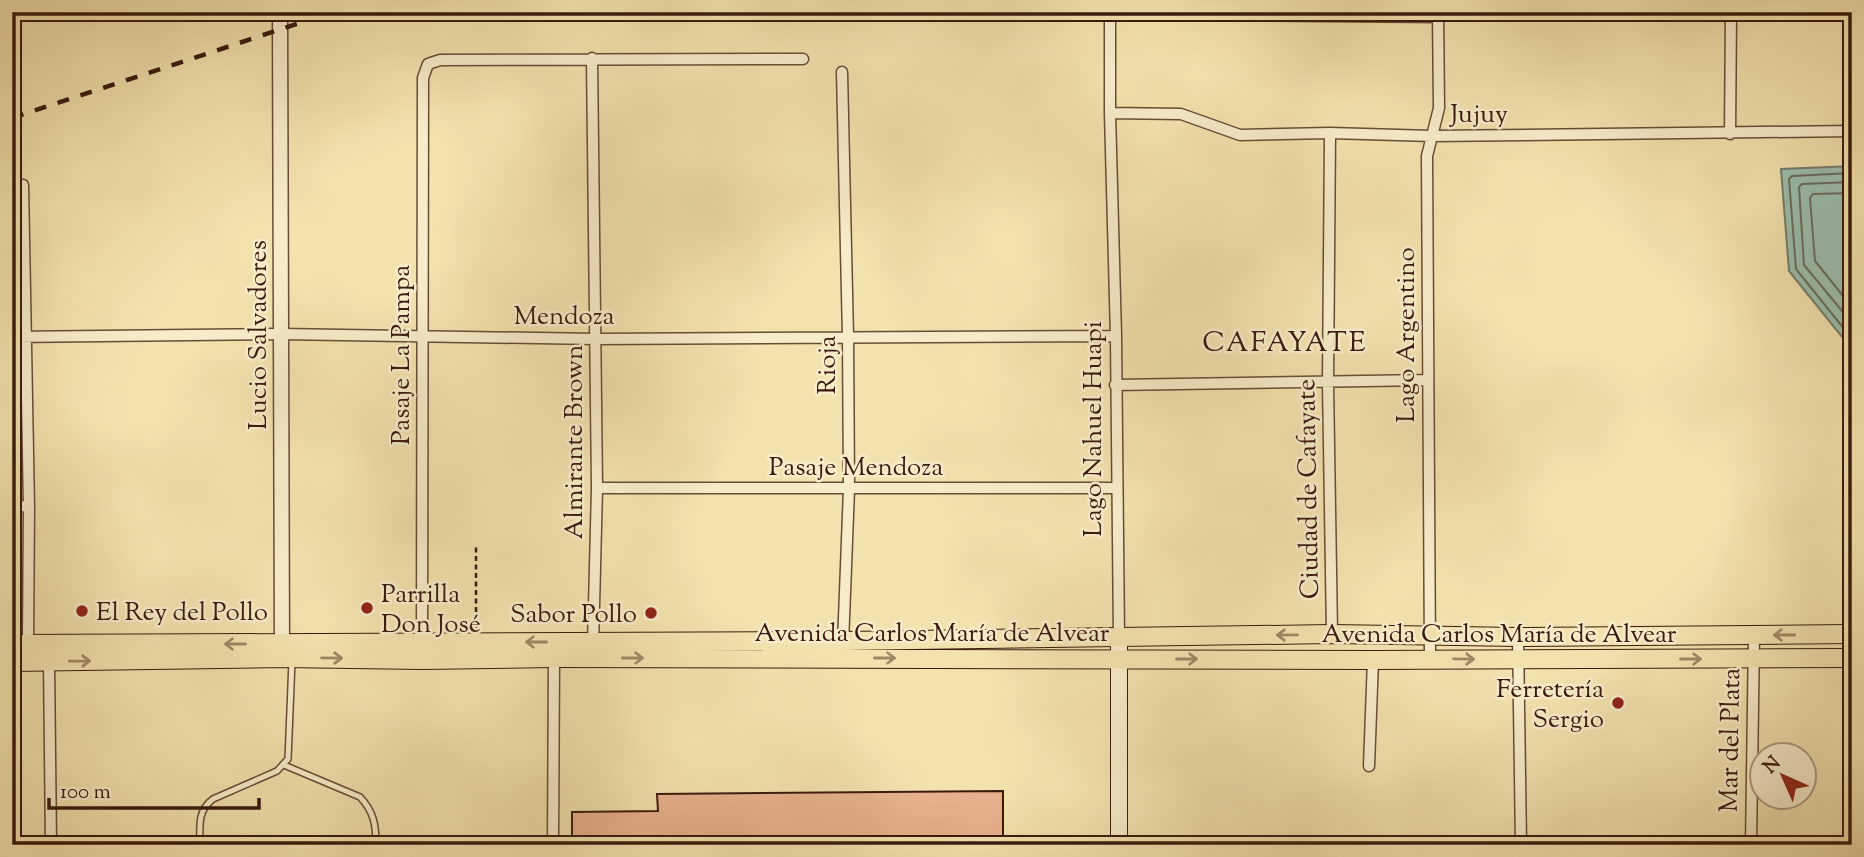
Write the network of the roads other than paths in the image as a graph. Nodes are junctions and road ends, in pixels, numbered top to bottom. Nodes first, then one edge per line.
1 (280, 12) edge
2 (1731, 12) edge
3 (1110, 13) edge
4 (1438, 15) edge
5 (592, 58) junction
6 (803, 59) dead end
7 (842, 72) dead end
8 (1110, 113) junction
9 (1852, 131) edge
10 (1330, 133) junction
11 (1730, 134) junction
12 (1432, 136) junction
13 (23, 185) dead end
14 (281, 334) junction
15 (1116, 336) junction
16 (12, 337) edge
17 (27, 337) junction
18 (422, 337) junction
19 (848, 337) junction
20 (596, 339) junction
21 (1428, 380) junction
22 (1328, 383) junction
23 (1115, 385) junction
24 (597, 488) junction
25 (1116, 488) junction
26 (849, 489) junction
27 (12, 505) edge
28 (29, 507) junction
29 (1332, 634) junction
30 (1852, 634) edge
31 (1754, 635) junction
32 (1430, 636) junction
33 (1518, 637) junction
34 (1119, 638) junction
35 (20, 644) edge
36 (843, 649) junction
37 (593, 650) junction
38 (422, 651) junction
39 (286, 653) junction
40 (554, 658) junction
41 (1430, 658) junction
42 (1852, 658) edge
43 (1119, 659) junction
44 (1519, 659) junction
45 (1753, 659) junction
46 (1373, 660) junction
47 (49, 661) junction
48 (12, 662) edge
49 (284, 765) junction
50 (1370, 766) dead end
51 (51, 845) edge
52 (200, 845) edge
53 (376, 845) edge
54 (553, 845) edge
55 (1119, 845) edge
56 (1521, 845) edge
57 (1751, 845) edge

1 - 14 street, Lucio Salvadores
2 - 11 street
3 - 4 street
3 - 8 street, Lago Nahuel Huapi
4 - 12 street, Lago Argentino
5 - 6 street
5 - 18 street, Pasaje La Pampa
5 - 20 street, Almirante Brown
7 - 19 street, Rioja
8 - 10 street, Jujuy
8 - 15 street, Lago Nahuel Huapi
9 - 11 street, Jujuy
10 - 12 street, Jujuy
10 - 22 street, Ciudad de Cafayate
11 - 12 street, Jujuy
12 - 21 street, Lago Argentino
13 - 17 street
14 - 17 street, Mendoza
14 - 18 street, Mendoza
14 - 39 street, Lucio Salvadores
15 - 19 street, Mendoza
15 - 23 street, Lago Nahuel Huapi
16 - 17 street, Mendoza
17 - 28 street
18 - 20 street, Mendoza
18 - 38 street, Pasaje La Pampa
19 - 20 street, Mendoza
19 - 26 street, Rioja
20 - 24 street, Almirante Brown
21 - 22 street
21 - 32 street, Lago Argentino
22 - 23 street
22 - 29 street, Ciudad de Cafayate
23 - 25 street, Lago Nahuel Huapi
24 - 26 street, Pasaje Mendoza
24 - 37 street, Almirante Brown
25 - 26 street, Pasaje Mendoza
25 - 34 street, Lago Nahuel Huapi
26 - 36 street, Rioja
27 - 28 street
28 - 35 street
29 - 32 main road, Avenida Carlos María de Alvear
29 -> 34 main road, Avenida Carlos María de Alvear
30 -> 31 main road, Avenida Carlos María de Alvear
31 - 33 main road, Avenida Carlos María de Alvear
31 - 45 street, Mar del Plata
32 - 33 main road, Avenida Carlos María de Alvear
32 - 41 street, Lago Argentino
33 - 44 street
34 - 36 main road, Avenida Carlos María de Alvear
34 - 43 main road, Lago Nahuel Huapi
39 -> 35 main road, Avenida Carlos María de Alvear
35 - 47 street
36 - 37 main road, Avenida Carlos María de Alvear
36 -> 43 main road, Avenida Carlos María de Alvear
37 -> 38 main road, Avenida Carlos María de Alvear
37 - 40 main road, Avenida Carlos María de Alvear
38 - 39 main road, Avenida Carlos María de Alvear
38 - 40 main road, Avenida Carlos María de Alvear
47 -> 39 main road, Avenida Carlos María de Alvear
39 - 49 lane
40 - 54 street
41 -> 44 main road, Avenida Carlos María de Alvear
41 - 46 main road, Avenida Carlos María de Alvear
42 - 45 main road, Avenida Carlos María de Alvear
43 -> 46 main road, Avenida Carlos María de Alvear
43 - 55 main road, Lago Nahuel Huapi
44 -> 45 main road, Avenida Carlos María de Alvear
44 - 56 street
45 - 57 street, Mar del Plata
46 - 50 street
47 - 48 main road, Avenida Carlos María de Alvear
47 - 51 street
49 - 52 lane
49 - 53 lane

